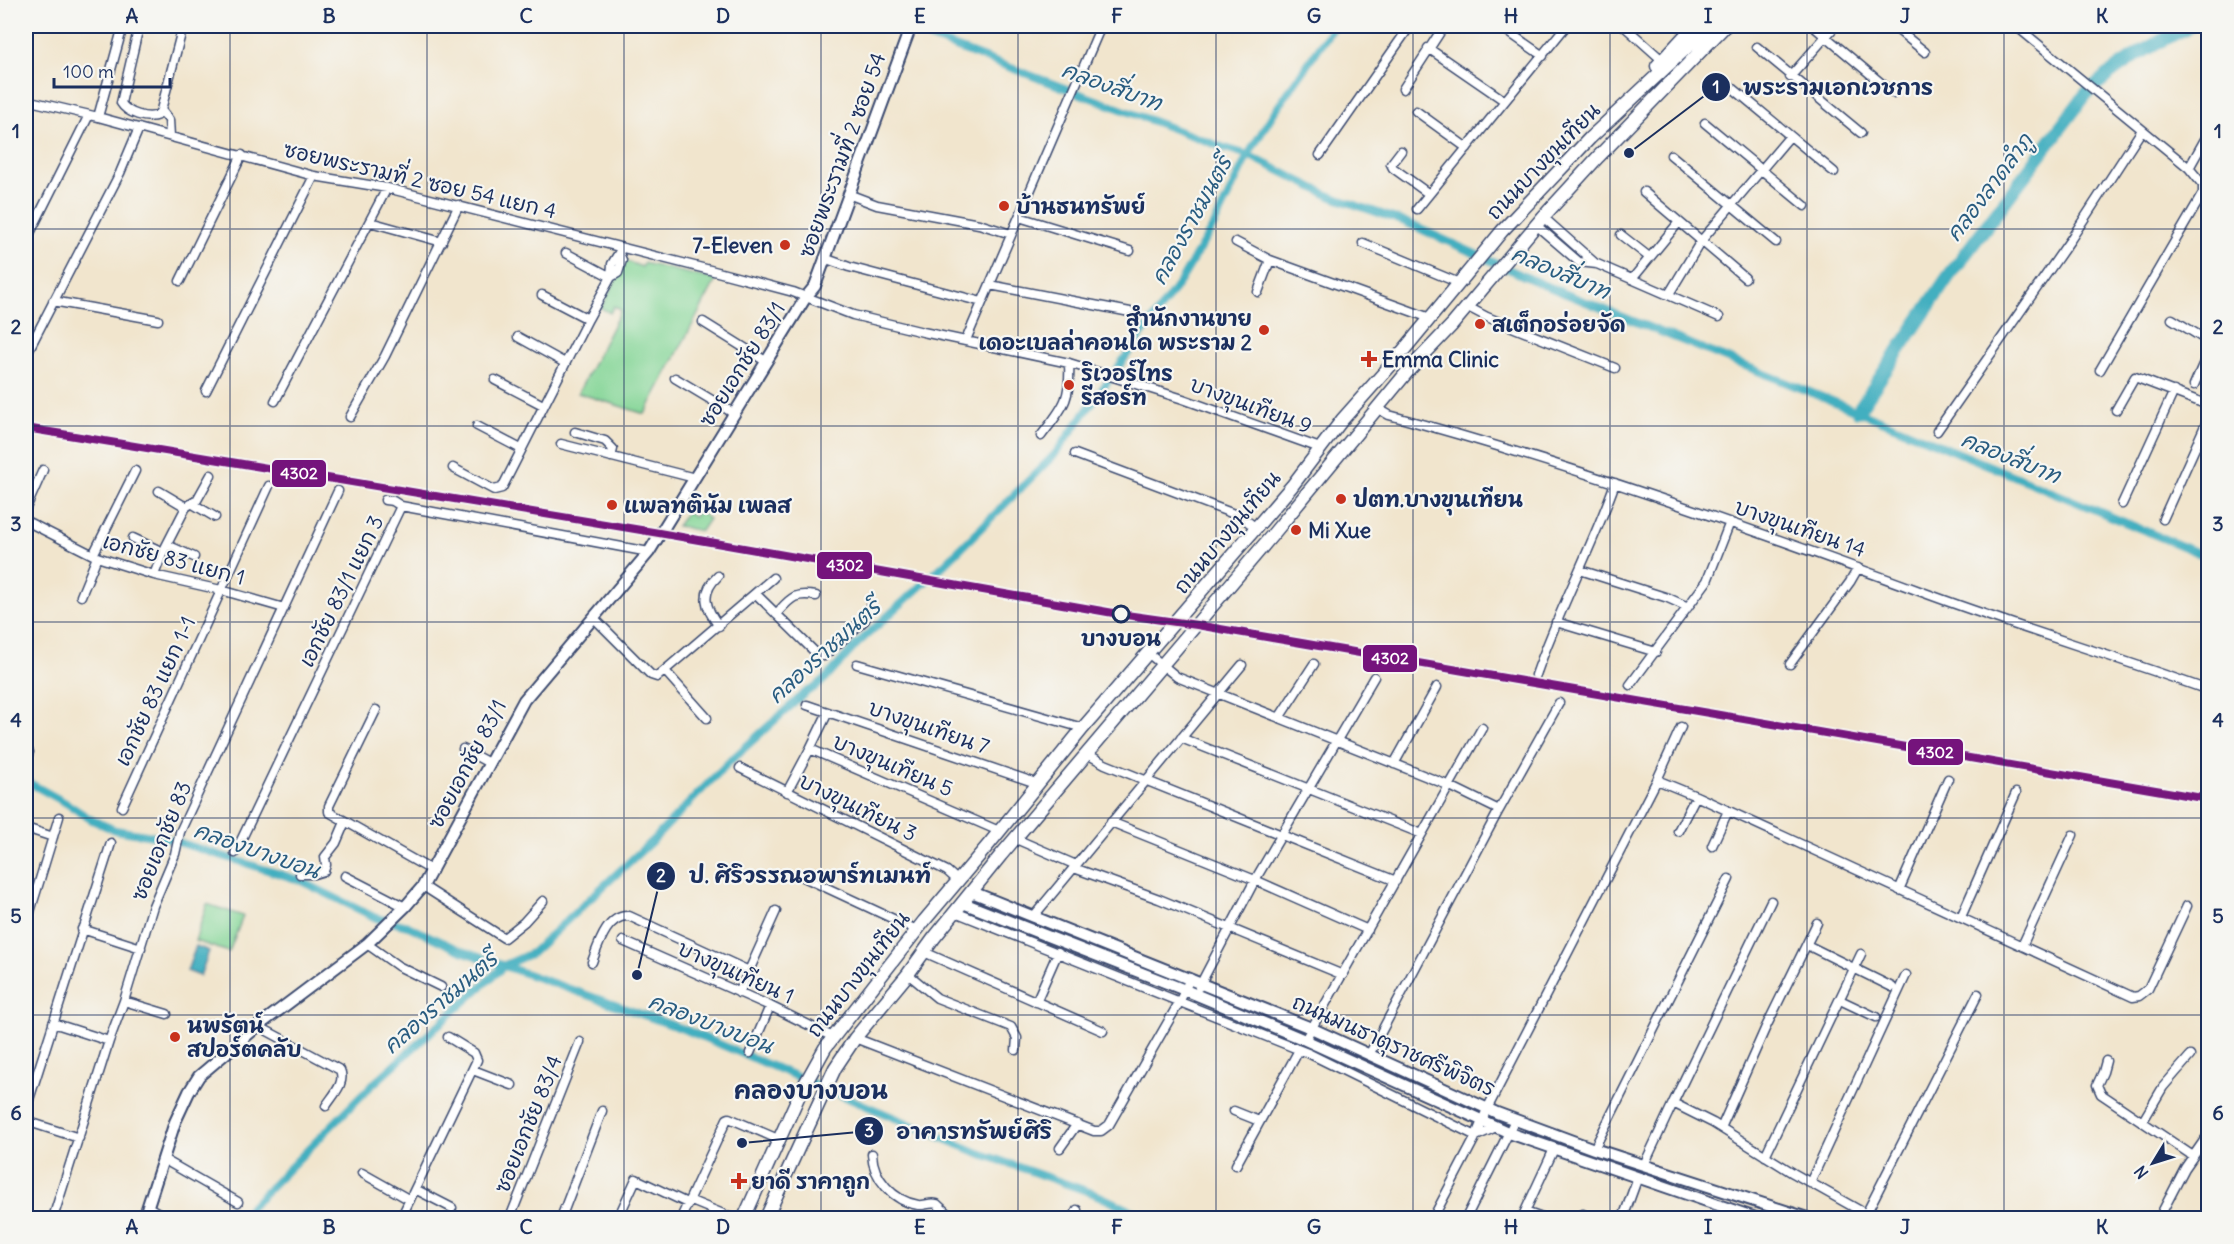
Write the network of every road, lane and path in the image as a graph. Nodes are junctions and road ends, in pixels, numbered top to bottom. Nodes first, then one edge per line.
1 (123, 26) edge
2 (139, 26) edge
3 (183, 26) edge
4 (911, 26) edge
5 (1101, 26) edge
6 (1410, 26) edge
7 (1444, 26) edge
8 (1500, 26) edge
9 (1566, 26) edge
10 (1624, 26) edge
11 (1694, 26) edge
12 (1710, 26) edge
13 (1725, 26) edge
14 (1736, 26) edge
15 (1813, 26) edge
16 (1835, 26) edge
17 (1893, 26) edge
18 (2016, 26) edge
19 (1825, 36) junction
20 (1756, 47) dead end
21 (1428, 48) junction
22 (1926, 52) dead end
23 (1543, 56) junction
24 (1662, 60) junction
25 (1790, 77) junction
26 (1729, 85) dead end
27 (1403, 89) dead end
28 (1663, 90) junction
29 (1893, 93) dead end
30 (28, 100) edge
31 (1505, 101) junction
32 (1628, 102) junction
33 (161, 110) junction
34 (26, 111) edge
35 (1416, 111) dead end
36 (94, 116) junction
37 (1705, 123) dead end
38 (139, 128) junction
39 (2142, 130) junction
40 (1860, 133) dead end
41 (2208, 134) edge
42 (170, 136) junction
43 (1790, 136) junction
44 (1467, 148) junction
45 (1401, 151) dead end
46 (242, 155) junction
47 (1320, 155) dead end
48 (1671, 155) dead end
49 (2189, 168) junction
50 (1761, 171) junction
51 (1834, 172) dead end
52 (314, 176) junction
53 (387, 188) junction
54 (1644, 192) dead end
55 (848, 194) junction
56 (1429, 194) junction
57 (1731, 205) junction
58 (459, 206) junction
59 (1805, 206) dead end
60 (1417, 209) dead end
61 (1019, 217) junction
62 (1540, 221) junction
63 (370, 222) junction
64 (1679, 222) junction
65 (1011, 234) junction
66 (1621, 235) dead end
67 (26, 241) edge
68 (1701, 241) junction
69 (442, 242) junction
70 (1236, 242) dead end
71 (1776, 242) dead end
72 (1363, 243) dead end
73 (620, 251) junction
74 (1130, 251) dead end
75 (566, 253) dead end
76 (1648, 257) junction
77 (824, 258) junction
78 (1270, 260) junction
79 (611, 277) junction
80 (1633, 278) junction
81 (1745, 278) dead end
82 (180, 281) dead end
83 (1460, 283) junction
84 (990, 285) junction
85 (1258, 292) dead end
86 (1669, 294) junction
87 (542, 295) dead end
88 (806, 297) junction
89 (53, 302) junction
90 (982, 302) junction
91 (1468, 307) junction
92 (1130, 312) dead end
93 (1719, 317) dead end
94 (1430, 318) junction
95 (588, 319) junction
96 (2172, 319) dead end
97 (158, 320) dead end
98 (703, 322) dead end
99 (518, 337) dead end
100 (966, 340) junction
101 (2208, 341) edge
102 (2208, 353) edge
103 (26, 355) edge
104 (767, 362) junction
105 (565, 363) junction
106 (1069, 363) junction
107 (1615, 368) dead end
108 (2100, 370) dead end
109 (675, 378) dead end
110 (495, 380) dead end
111 (2194, 385) dead end
112 (2174, 391) junction
113 (206, 392) dead end
114 (1363, 396) junction
115 (275, 401) dead end
116 (543, 405) junction
117 (2208, 405) edge
118 (1377, 408) junction
119 (2116, 410) dead end
120 (735, 414) junction
121 (350, 417) dead end
122 (2208, 418) edge
123 (477, 426) dead end
124 (1937, 431) dead end
125 (575, 432) dead end
126 (1041, 436) dead end
127 (561, 444) dead end
128 (1320, 448) junction
129 (521, 449) junction
130 (1075, 454) dead end
131 (612, 457) junction
132 (453, 468) dead end
133 (44, 470) dead end
134 (135, 471) dead end
135 (211, 475) dead end
136 (695, 478) junction
137 (1615, 483) junction
138 (269, 486) dead end
139 (159, 491) dead end
140 (338, 491) dead end
141 (385, 500) dead end
142 (2122, 504) dead end
143 (190, 505) junction
144 (401, 506) junction
145 (26, 508) edge
146 (215, 517) dead end
147 (2163, 519) dead end
148 (26, 521) edge
149 (1730, 522) junction
150 (1256, 528) junction
151 (133, 538) dead end
152 (165, 548) junction
153 (649, 552) junction
154 (95, 556) junction
155 (194, 557) dead end
156 (1858, 568) junction
157 (1580, 570) junction
158 (154, 575) junction
159 (718, 576) dead end
160 (773, 578) dead end
161 (221, 590) junction
162 (756, 594) junction
163 (81, 596) dead end
164 (816, 596) dead end
165 (1197, 598) junction
166 (1688, 607) junction
167 (284, 608) junction
168 (869, 608) dead end
169 (1210, 609) junction
170 (776, 614) junction
171 (594, 618) junction
172 (1556, 622) junction
173 (719, 626) junction
174 (1656, 652) junction
175 (1149, 654) junction
176 (857, 664) dead end
177 (1314, 664) dead end
178 (1790, 664) dead end
179 (1242, 665) dead end
180 (1163, 666) junction
181 (666, 672) junction
182 (1536, 675) dead end
183 (1374, 677) dead end
184 (1630, 685) dead end
185 (1437, 687) dead end
186 (2208, 690) edge
187 (1218, 694) junction
188 (1558, 703) dead end
189 (807, 705) dead end
190 (376, 710) dead end
191 (828, 712) junction
192 (707, 718) dead end
193 (1279, 718) junction
194 (1682, 727) dead end
195 (1083, 728) junction
196 (1482, 728) dead end
197 (1181, 738) junction
198 (1337, 742) junction
199 (464, 749) dead end
200 (810, 749) junction
201 (1087, 754) junction
202 (489, 764) junction
203 (1394, 764) junction
204 (741, 768) dead end
205 (1948, 779) dead end
206 (1145, 780) junction
207 (1657, 780) junction
208 (1039, 784) junction
209 (1450, 786) junction
210 (1309, 788) junction
211 (787, 792) junction
212 (2016, 794) dead end
213 (1696, 796) junction
214 (122, 807) dead end
215 (1499, 810) junction
216 (1728, 811) junction
217 (59, 817) dead end
218 (345, 822) junction
219 (1111, 822) junction
220 (26, 828) edge
221 (999, 831) junction
222 (1678, 831) dead end
223 (1422, 834) junction
224 (1281, 835) junction
225 (2073, 835) dead end
226 (53, 837) junction
227 (1016, 838) junction
228 (111, 843) dead end
229 (1712, 846) dead end
230 (235, 853) dead end
231 (1075, 867) junction
232 (433, 871) junction
233 (300, 874) dead end
234 (797, 874) dead end
235 (345, 876) dead end
236 (1729, 879) dead end
237 (957, 880) junction
238 (1255, 880) junction
239 (1396, 881) junction
240 (423, 886) junction
241 (1899, 890) junction
242 (948, 891) junction
243 (972, 892) junction
244 (543, 901) dead end
245 (1771, 901) dead end
246 (2187, 906) dead end
247 (405, 907) junction
248 (959, 908) junction
249 (776, 911) dead end
250 (1033, 917) junction
251 (1960, 917) junction
252 (1817, 923) dead end
253 (26, 925) edge
254 (82, 928) junction
255 (917, 930) junction
256 (1229, 930) junction
257 (1368, 930) junction
258 (624, 941) dead end
259 (367, 944) junction
260 (1807, 945) junction
261 (2022, 946) junction
262 (141, 948) junction
263 (924, 952) junction
264 (1058, 952) junction
265 (1861, 954) dead end
266 (592, 962) dead end
267 (1854, 969) junction
268 (749, 971) junction
269 (908, 974) junction
270 (1343, 975) junction
271 (1906, 975) dead end
272 (1196, 980) junction
273 (441, 987) dead end
274 (1892, 987) dead end
275 (739, 993) junction
276 (1196, 994) junction
277 (1978, 994) dead end
278 (1183, 995) junction
279 (1840, 1000) junction
280 (124, 1001) junction
281 (1036, 1002) junction
282 (1191, 1005) junction
283 (770, 1006) junction
284 (167, 1014) dead end
285 (1876, 1017) dead end
286 (53, 1023) junction
287 (258, 1026) junction
288 (1311, 1028) junction
289 (1103, 1031) dead end
290 (833, 1036) junction
291 (448, 1037) dead end
292 (855, 1038) junction
293 (110, 1041) junction
294 (580, 1042) dead end
295 (1302, 1045) junction
296 (1016, 1050) dead end
297 (750, 1053) dead end
298 (1369, 1055) junction
299 (2190, 1056) dead end
300 (2106, 1061) dead end
301 (473, 1070) junction
302 (512, 1085) dead end
303 (1673, 1103) junction
304 (326, 1106) dead end
305 (26, 1109) edge
306 (1487, 1109) junction
307 (602, 1111) dead end
308 (1234, 1111) dead end
309 (1515, 1120) junction
310 (26, 1121) edge
311 (1259, 1121) junction
312 (1482, 1121) junction
313 (2143, 1121) junction
314 (1077, 1124) junction
315 (1496, 1127) junction
316 (1721, 1128) junction
317 (1510, 1133) junction
318 (1552, 1133) junction
319 (1476, 1136) junction
320 (2208, 1137) edge
321 (79, 1138) junction
322 (778, 1139) junction
323 (1060, 1148) dead end
324 (1550, 1148) junction
325 (1594, 1149) junction
326 (872, 1154) dead end
327 (1765, 1156) junction
328 (2193, 1156) junction
329 (163, 1159) junction
330 (1236, 1165) dead end
331 (1644, 1166) junction
332 (362, 1173) dead end
333 (1638, 1177) junction
334 (1810, 1183) junction
335 (415, 1189) junction
336 (410, 1200) junction
337 (238, 1202) dead end
338 (688, 1202) junction
339 (148, 1207) junction
340 (452, 1208) dead end
341 (1523, 1215) edge
342 (1865, 1216) edge
343 (52, 1218) edge
344 (144, 1218) edge
345 (164, 1218) edge
346 (401, 1218) edge
347 (510, 1218) edge
348 (561, 1218) edge
349 (618, 1218) edge
350 (681, 1218) edge
351 (733, 1218) edge
352 (744, 1218) edge
353 (766, 1218) edge
354 (952, 1218) edge
355 (1433, 1218) edge
356 (1466, 1218) edge
357 (1542, 1218) edge
358 (1623, 1218) edge
359 (1756, 1218) edge
360 (1807, 1218) edge
361 (2159, 1218) edge

1 - 36 street
2 - 33 street
3 - 33 street
4 - 55 street, ซอยพระรามที่ 2 ซอย 54
5 - 61 street
6 - 47 street
7 - 21 street
8 - 23 street
9 - 23 street
10 - 24 street
11 - 24 main road
12 - 32 main road, ถนนบางขุนเทียน
13 - 28 main road, ถนนบางขุนเทียน
14 - 28 main road
15 - 19 street
16 - 19 street
17 - 22 street
18 - 39 street
19 - 25 street
19 - 29 street
20 - 25 street
21 - 27 street
21 - 31 street
23 - 31 street
24 - 32 main road
25 - 40 street
26 - 43 street
28 - 62 main road, ถนนบางขุนเทียน
30 - 34 street
30 - 36 street, ซอยพระรามที่ 2 ซอย 54 แยก 4
31 - 44 street
32 - 83 main road, ถนนบางขุนเทียน
33 - 42 street
35 - 44 street
36 - 38 street, ซอยพระรามที่ 2 ซอย 54 แยก 4
36 - 67 street
37 - 50 street
38 - 42 street, ซอยพระรามที่ 2 ซอย 54 แยก 4
38 - 89 street
39 - 49 street
39 - 124 street
41 - 49 street
42 - 46 street, ซอยพระรามที่ 2 ซอย 54 แยก 4
43 - 50 street
43 - 51 street
44 - 56 street
45 - 56 street
46 - 52 street, ซอยพระรามที่ 2 ซอย 54 แยก 4
46 - 82 street
48 - 57 street
49 - 108 street
50 - 57 street
50 - 59 street
52 - 53 street, ซอยพระรามที่ 2 ซอย 54 แยก 4
52 - 113 street
53 - 58 street, ซอยพระรามที่ 2 ซอย 54 แยก 4
53 - 63 street
54 - 64 street
55 - 65 street
55 - 77 street, ซอยพระรามที่ 2 ซอย 54
56 - 60 street
57 - 68 street
57 - 71 street
58 - 69 street
58 - 73 street, ซอยพระรามที่ 2 ซอย 54 แยก 4
61 - 65 street
61 - 74 street
62 - 80 street
62 - 91 main road, ถนนบางขุนเทียน
63 - 69 street
63 - 115 street
64 - 68 street
64 - 76 street
65 - 84 street
66 - 76 street
68 - 81 street
68 - 86 street
69 - 121 street
70 - 78 street
72 - 83 street
73 - 79 street
73 - 88 street, ซอยพระรามที่ 2 ซอย 54 แยก 4
75 - 79 street
76 - 80 street
77 - 88 street, ซอยพระรามที่ 2 ซอย 54
77 - 90 street
78 - 85 street
78 - 94 street
79 - 95 street
80 - 86 street
83 - 94 main road, ถนนบางขุนเทียน
84 - 90 street
84 - 92 street
86 - 93 street
87 - 95 street
88 - 100 street, ซอยพระรามที่ 2 ซอย 54 แยก 4
88 - 104 street, ซอยเอกชัย 83/1
89 - 97 street
89 - 103 street
90 - 100 street
91 - 107 street
91 - 118 main road, ถนนบางขุนเทียน
94 - 114 main road, ถนนบางขุนเทียน
95 - 105 street
96 - 101 street
98 - 104 street
99 - 105 street
100 - 106 street, บางขุนเทียน 9
102 - 111 street
104 - 120 street, ซอยเอกชัย 83/1
105 - 116 street
106 - 126 street
106 - 128 street, บางขุนเทียน 9
109 - 120 street
110 - 116 street
112 - 117 street
112 - 119 street
112 - 142 street
114 - 118 main road
114 - 128 main road, ถนนบางขุนเทียน
116 - 129 street
118 - 137 street, บางขุนเทียน 14
118 - 169 main road, ถนนบางขุนเทียน
120 - 136 street, ซอยเอกชัย 83/1
122 - 147 street
123 - 129 street
125 - 131 street
127 - 131 street
128 - 150 main road, ถนนบางขุนเทียน
129 - 132 street
130 - 150 street
131 - 136 street
133 - 145 street
134 - 154 street
135 - 143 street
136 - 153 street, ซอยเอกชัย 83/1
137 - 149 street, บางขุนเทียน 14
137 - 157 street
138 - 161 street, เอกชัย 83 แยก 1-1
139 - 143 street
140 - 167 street, ซอยเอกชัย 83
141 - 144 street
143 - 146 street
143 - 152 street
144 - 153 street, เอกชัย 83/1 แยก 3
144 - 230 street, เอกชัย 83/1 แยก 3
148 - 154 street, เอกชัย 83 แยก 1
149 - 156 street, บางขุนเทียน 14
149 - 166 street
150 - 165 main road, ถนนบางขุนเทียน
151 - 152 street
152 - 155 street
152 - 158 street
153 - 171 street, ซอยเอกชัย 83/1
154 - 158 street, เอกชัย 83 แยก 1
154 - 163 street
156 - 178 street
156 - 186 street, บางขุนเทียน 14
157 - 166 street
157 - 172 street
158 - 161 street, เอกชัย 83 แยก 1
159 - 173 street
160 - 162 street
161 - 167 street, เอกชัย 83 แยก 1
161 - 214 street, เอกชัย 83 แยก 1-1
162 - 170 street
162 - 173 street
164 - 170 street
165 - 169 main road
165 - 175 main road, ถนนบางขุนเทียน
166 - 174 street
167 - 262 street, ซอยเอกชัย 83
168 - 170 street
169 - 180 main road, ถนนบางขุนเทียน
171 - 181 street
171 - 202 street, ซอยเอกชัย 83/1
172 - 174 street
172 - 182 street
173 - 181 street
174 - 184 street
175 - 180 street
175 - 195 main road, ถนนบางขุนเทียน
176 - 195 street
177 - 193 street
179 - 187 street
180 - 187 street
180 - 201 main road, ถนนบางขุนเทียน
181 - 192 street
183 - 198 street
185 - 203 street
187 - 193 street
187 - 197 street
188 - 215 street
189 - 191 street, บางขุนเทียน 7
190 - 218 street
191 - 200 street, บางขุนเทียน 5
191 - 208 street, บางขุนเทียน 7
193 - 198 street
194 - 207 street
195 - 208 main road, ถนนบางขุนเทียน
196 - 209 street
197 - 206 street
197 - 210 street
198 - 203 street
198 - 210 street
199 - 202 street
200 - 211 street
200 - 221 street, บางขุนเทียน 5
201 - 206 street
201 - 227 main road, ถนนบางขุนเทียน
202 - 232 street, ซอยเอกชัย 83/1
203 - 209 street
204 - 211 street, บางขุนเทียน 3
205 - 241 street
206 - 219 street
206 - 224 street
207 - 213 street
207 - 306 street
208 - 221 main road, ถนนบางขุนเทียน
209 - 215 street
209 - 223 street
210 - 223 street
210 - 224 street
211 - 237 street, บางขุนเทียน 3
212 - 251 street
213 - 216 street
213 - 222 street
215 - 298 street
216 - 229 street
216 - 241 street
217 - 226 street
218 - 232 street
218 - 233 street
219 - 231 street
219 - 238 street
220 - 226 street
221 - 237 main road, ถนนบางขุนเทียน
223 - 239 street
224 - 238 street
224 - 239 street
225 - 261 street
226 - 253 street
227 - 231 street
227 - 243 main road, ถนนบางขุนเทียน
228 - 254 street
231 - 250 street
231 - 256 street
232 - 240 street, ซอยเอกชัย 83/1
234 - 255 street
235 - 247 street
236 - 325 street
237 - 242 main road, ถนนบางขุนเทียน
237 - 243 main road
238 - 256 street
238 - 257 street
239 - 257 street
240 - 244 street
240 - 247 street, ซอยเอกชัย 83/1
241 - 251 street
242 - 248 main road
242 - 255 main road, ถนนบางขุนเทียน
243 - 248 main road, ถนนบางขุนเทียน
243 - 250 street, ถนนมนธาตุราชศรีพิจิตร
245 - 303 street
246 - 261 street
247 - 259 street, ซอยเอกชัย 83/1
248 - 263 main road, ถนนบางขุนเทียน
248 - 264 street, ถนนมนธาตุราชศรีพิจิตร
248 - 278 street, ถนนมนธาตุราชศรีพิจิตร
249 - 268 street
250 - 272 street, ถนนมนธาตุราชศรีพิจิตร
251 - 261 street
252 - 260 street
254 - 262 street
254 - 286 street
255 - 290 main road, ถนนบางขุนเทียน
256 - 270 street
256 - 272 street
257 - 270 street
258 - 275 street, บางขุนเทียน 1
259 - 273 street
259 - 287 street, ซอยเอกชัย 83/1
260 - 267 street
260 - 316 street
262 - 280 street, ซอยเอกชัย 83
263 - 269 main road, ถนนบางขุนเทียน
263 - 281 street
264 - 278 street, ถนนมนธาตุราชศรีพิจิตร
264 - 281 street
265 - 267 street
266 - 268 street
267 - 274 street
267 - 279 street
268 - 275 street
269 - 292 main road, ถนนบางขุนเทียน
269 - 296 street
270 - 288 street
271 - 334 street
272 - 276 street
272 - 278 street
272 - 288 street, ถนนมนธาตุราชศรีพิจิตร
275 - 283 street, บางขุนเทียน 1
276 - 278 street, ถนนมนธาตุราชศรีพิจิตร
276 - 282 street
276 - 295 street, ถนนมนธาตุราชศรีพิจิตร
277 - 342 street
278 - 282 street, ถนนมนธาตุราชศรีพิจิตร
278 - 314 street
279 - 285 street
279 - 327 street
280 - 284 street
280 - 293 street, ซอยเอกชัย 83
281 - 289 street
282 - 295 street, ถนนมนธาตุราชศรีพิจิตร
283 - 290 street, บางขุนเทียน 1
283 - 297 street
286 - 293 street
286 - 305 street
287 - 304 street
287 - 329 street, ซอยเอกชัย 83/1
288 - 295 street
288 - 298 street, ถนนมนธาตุราชศรีพิจิตร
290 - 322 main road, ถนนบางขุนเทียน
291 - 301 street
292 - 314 street
292 - 353 main road, ถนนบางขุนเทียน
293 - 321 street, ซอยเอกชัย 83
294 - 347 street, ซอยเอกชัย 83/4
295 - 311 street
295 - 312 street, ถนนมนธาตุราชศรีพิจิตร
295 - 319 street, ถนนมนธาตุราชศรีพิจิตร
298 - 306 street, ถนนมนธาตุราชศรีพิจิตร
299 - 313 street
300 - 313 street
301 - 302 street
301 - 335 street
303 - 316 street
303 - 331 street
306 - 309 street, ถนนมนธาตุราชศรีพิจิตร
306 - 312 street
307 - 348 street
308 - 311 street
309 - 317 street
309 - 318 street, ถนนมนธาตุราชศรีพิจิตร
310 - 321 street
311 - 330 street
312 - 315 street, ถนนมนธาตุราชศรีพิจิตร
312 - 319 street
313 - 328 street
314 - 323 street
315 - 317 street, ถนนมนธาตุราชศรีพิจิตร
315 - 319 street, ถนนมนธาตุราชศรีพิจิตร
316 - 327 street
317 - 324 street, ถนนมนธาตุราชศรีพิจิตร
317 - 356 street
318 - 324 street
318 - 325 street, ถนนมนธาตุราชศรีพิจิตร
319 - 355 street
320 - 328 street
321 - 343 street, ซอยเอกชัย 83
322 - 338 street
322 - 352 main road, ถนนบางขุนเทียน
324 - 333 street, ถนนมนธาตุราชศรีพิจิตร
324 - 341 street
325 - 331 street, ถนนมนธาตุราชศรีพิจิตร
326 - 354 street
327 - 334 street
328 - 361 street
329 - 337 street
329 - 339 street, ซอยเอกชัย 83/1
331 - 360 street, ถนนมนธาตุราชศรีพิจิตร
332 - 336 street
333 - 358 street
333 - 359 street, ถนนมนธาตุราชศรีพิจิตร
334 - 342 street
335 - 336 street
335 - 340 street
336 - 346 street
338 - 349 street
338 - 350 street
338 - 351 street
339 - 344 street, ซอยเอกชัย 83/1
339 - 345 street
341 - 357 street

